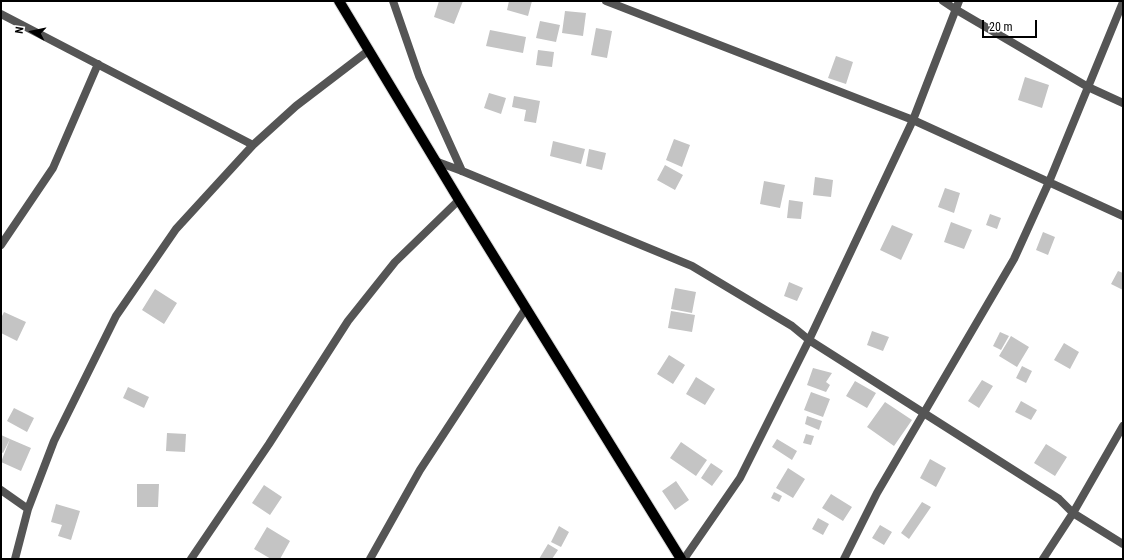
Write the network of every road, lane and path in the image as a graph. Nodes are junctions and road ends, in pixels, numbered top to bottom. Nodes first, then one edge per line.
1 (339, 1) edge
2 (393, 1) edge
3 (606, 1) edge
4 (943, 1) edge
5 (959, 1) edge
6 (1123, 2) edge
7 (955, 9) junction
8 (1, 14) edge
9 (368, 51) junction
10 (98, 64) junction
11 (1088, 87) junction
12 (1123, 103) edge
13 (913, 120) junction
14 (253, 144) junction
15 (435, 161) junction
16 (462, 171) junction
17 (1049, 182) junction
18 (459, 200) junction
19 (1123, 216) edge
20 (1, 245) edge
21 (526, 308) junction
22 (809, 340) junction
23 (923, 413) junction
24 (1123, 426) edge
25 (1, 490) edge
26 (28, 509) junction
27 (1074, 513) junction
28 (1123, 544) edge
29 (16, 559) edge
30 (191, 559) edge
31 (370, 559) edge
32 (683, 559) edge
33 (844, 559) edge
34 (1043, 559) edge

1 - 9 main road
2 - 16 street
3 - 13 street
4 - 7 street
5 - 7 street
6 - 11 street
7 - 11 street
7 - 13 street
8 - 10 street
9 - 14 street
9 - 15 main road
10 - 14 street
10 - 20 street
11 - 12 street
11 - 17 street
13 - 17 street
13 - 22 street
14 - 26 street
15 - 16 street
15 - 18 main road
16 - 22 street
17 - 19 street
17 - 23 street
18 - 21 main road
18 - 30 street
21 - 31 street
21 - 32 main road
22 - 23 street
22 - 32 street
23 - 27 street
23 - 33 street
24 - 27 street
25 - 26 street
26 - 29 street
27 - 28 street
27 - 34 street

